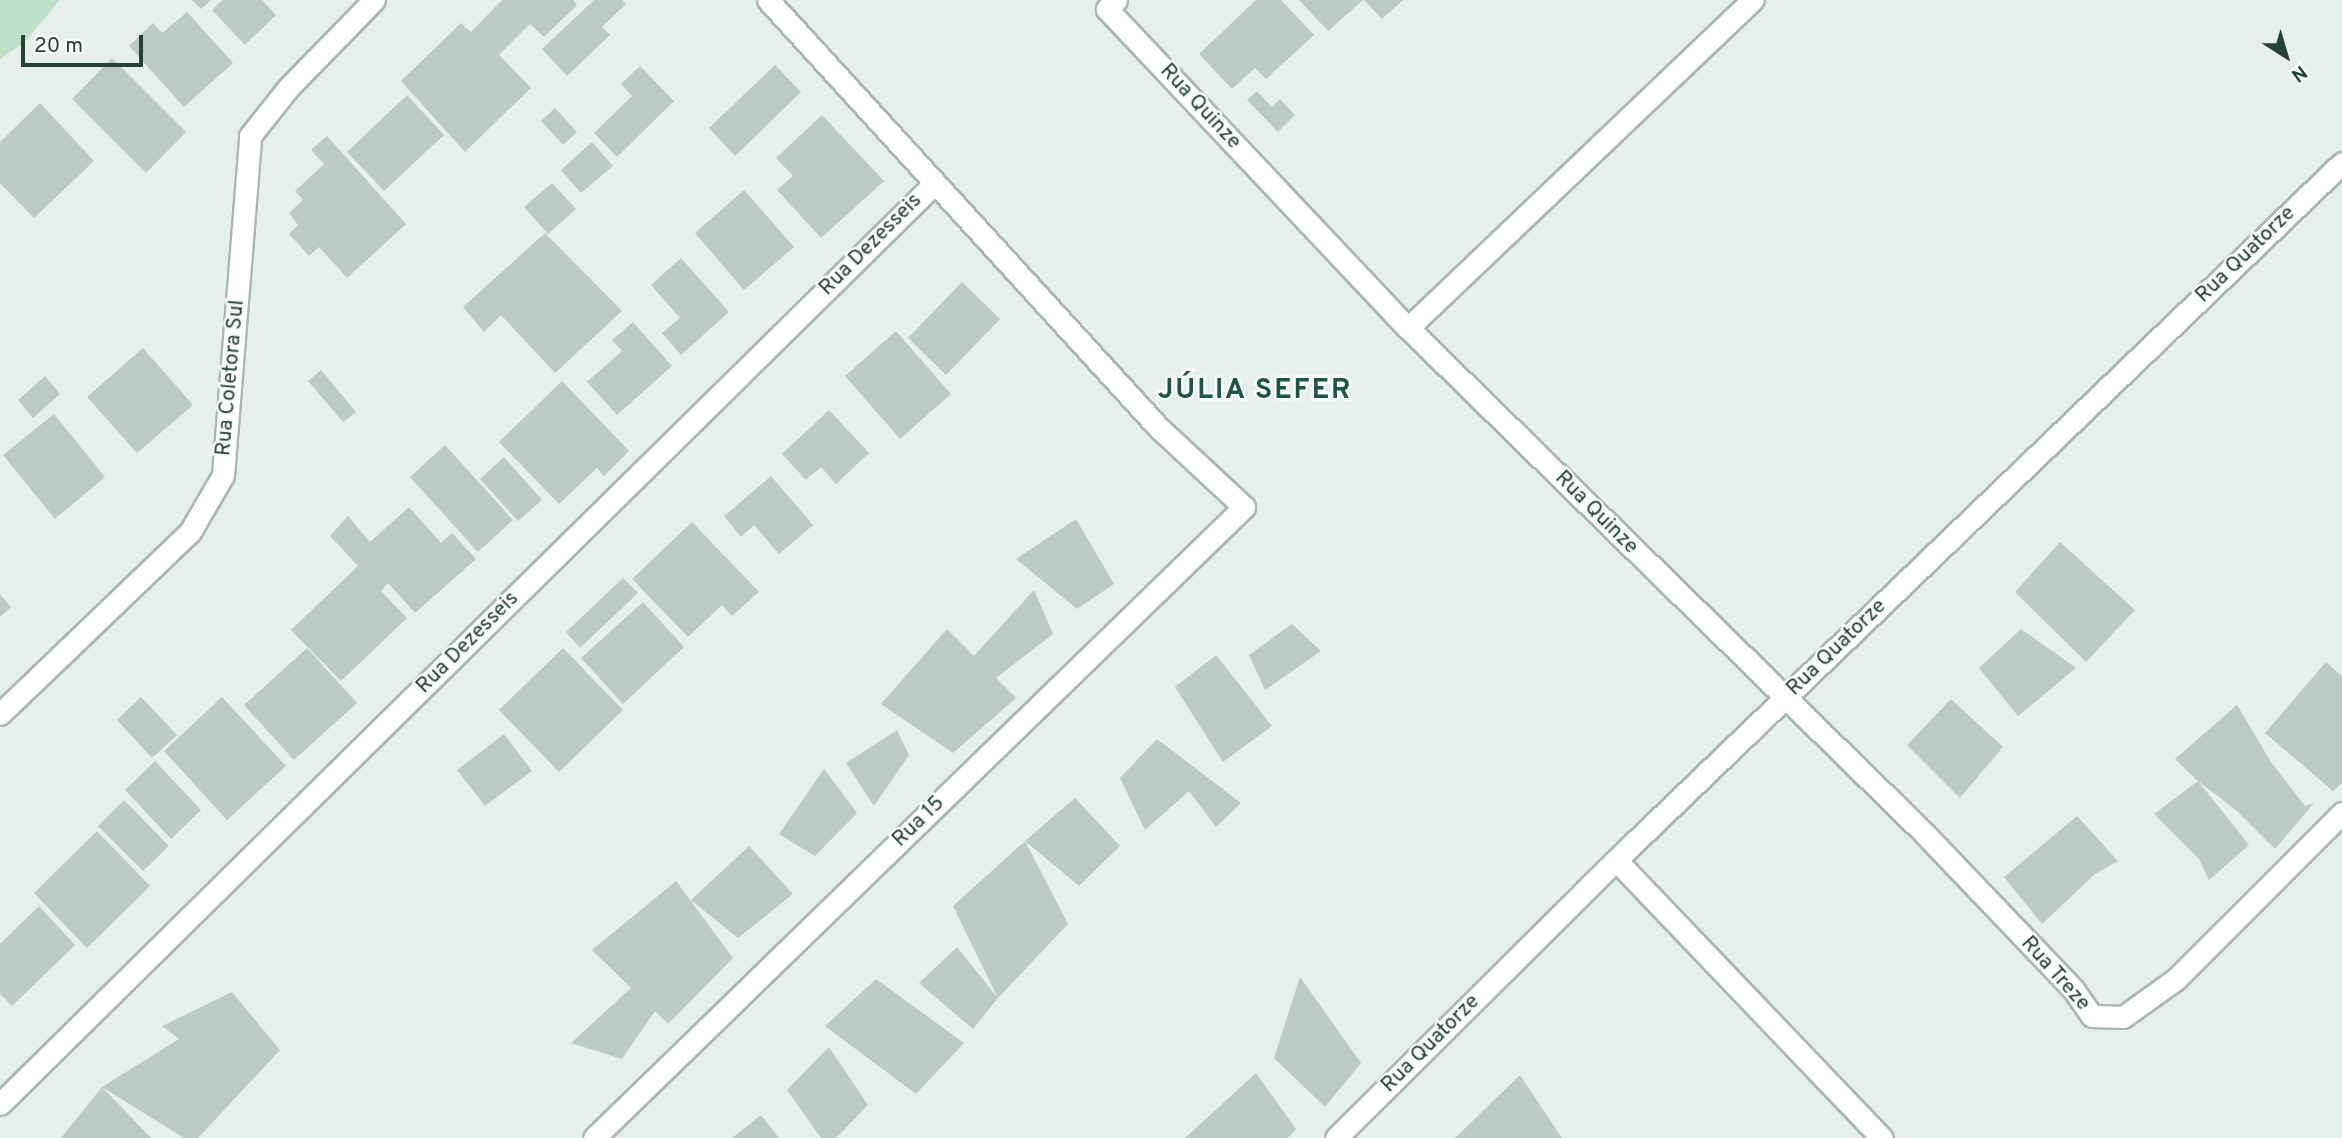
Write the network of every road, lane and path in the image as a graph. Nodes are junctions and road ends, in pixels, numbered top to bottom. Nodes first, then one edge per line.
1 (374, 0) edge
2 (768, 0) edge
3 (1753, 0) edge
4 (1112, 4) edge
5 (2342, 163) edge
6 (935, 183) junction
7 (1408, 328) junction
8 (1244, 507) joint
9 (1783, 699) junction
10 (0, 714) edge
11 (2342, 813) edge
12 (1616, 860) junction
13 (0, 1104) edge
14 (594, 1138) edge
15 (1336, 1138) edge
16 (1882, 1138) edge

1 - 10 street, Rua Coletora Sul
2 - 6 street, Rua Dezesseis
3 - 7 street
4 - 7 street, Rua Quinze
5 - 9 street, Rua Quatorze
6 - 8 street, Rua Dezesseis
6 - 13 street, Rua Dezesseis
7 - 9 street, Rua Quinze
8 - 14 street, Rua 15
9 - 11 street, Rua Treze
9 - 12 street, Rua Quatorze
12 - 15 street, Rua Quatorze
12 - 16 street

